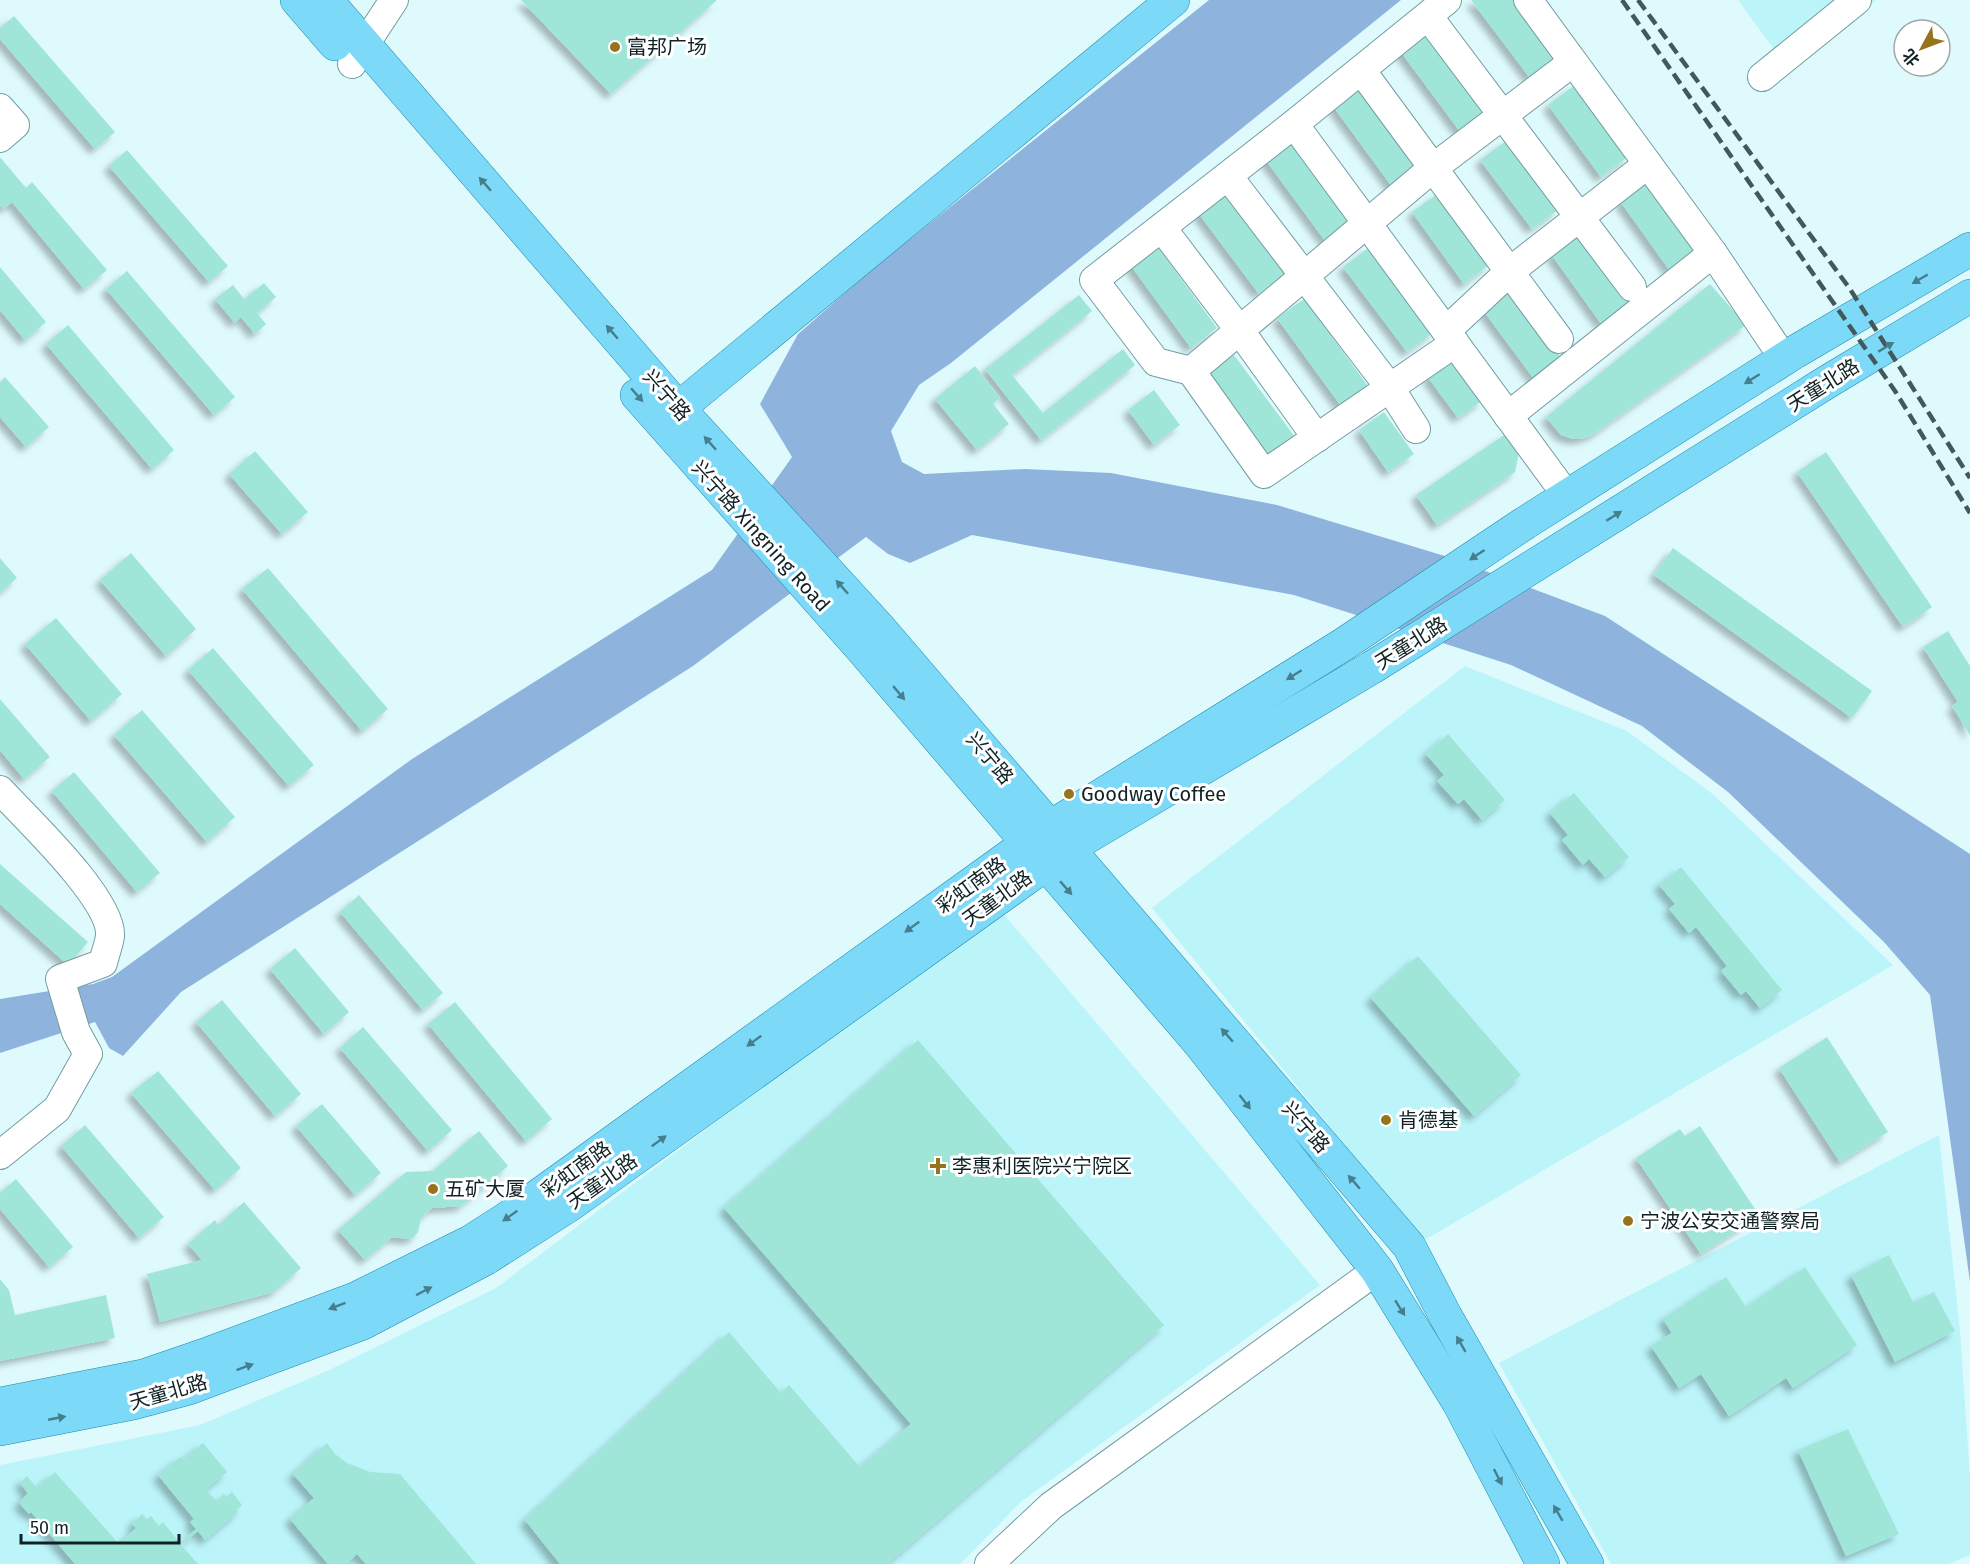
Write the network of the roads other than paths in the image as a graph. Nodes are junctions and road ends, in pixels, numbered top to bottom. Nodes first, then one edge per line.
1 (297, 0) edge
2 (326, 0) edge
3 (394, 0) edge
4 (1173, 0) edge
5 (1527, 0) edge
6 (1857, 0) edge
7 (1438, 8) edge
8 (358, 54) junction
9 (1573, 62) junction
10 (1361, 70) junction
11 (1762, 77) dead end
12 (0, 108) edge
13 (1503, 115) junction
14 (1294, 124) junction
15 (0, 138) edge
16 (1648, 164) junction
17 (1433, 168) junction
18 (1228, 176) junction
19 (1580, 217) junction
20 (1368, 224) junction
21 (1162, 228) junction
22 (1970, 249) edge
23 (1713, 253) junction
24 (1509, 272) junction
25 (1306, 276) junction
26 (1632, 287) dead end
27 (1970, 296) edge
28 (1240, 330) junction
29 (1450, 337) junction
30 (1559, 339) dead end
31 (1784, 359) junction
32 (1191, 371) junction
33 (1390, 388) junction
34 (670, 415) junction
35 (1508, 416) junction
36 (1416, 429) dead end
37 (1317, 438) junction
38 (1567, 496) junction
39 (871, 639) joint
40 (0, 790) edge
41 (1047, 846) junction
42 (0, 1155) edge
43 (1377, 1270) junction
44 (0, 1404) edge
45 (0, 1429) edge
46 (989, 1564) edge
47 (1543, 1564) edge
48 (1587, 1564) edge

1 - 8 main road, 兴宁路
2 - 8 main road, 兴宁路
3 - 8 street
4 - 34 main road
5 - 9 street
6 - 11 street
7 - 10 street
7 - 13 street
8 - 34 main road, 兴宁路
9 - 13 street
9 - 16 street
10 - 14 street
10 - 17 street
12 - 15 street
13 - 17 street
13 - 19 street
14 - 18 street
14 - 20 street
16 - 19 street
16 - 23 street
17 - 20 street
17 - 24 street
18 - 21 street
18 - 25 street
19 - 24 street
19 - 26 street
20 - 25 street
20 - 29 street
21 - 28 street
21 - 32 street
22 -> 31 main road, 天童北路
23 - 31 street
23 - 35 street
24 - 29 street
24 - 30 street
25 - 28 street
25 - 33 street
41 -> 27 main road, 天童北路
28 - 32 street
28 - 37 street
29 - 33 street
29 - 35 street
31 -> 38 main road, 天童北路
32 - 37 street
33 - 36 street
33 - 37 street
34 - 39 main road, 兴宁路 Xingning Road
35 - 38 street
38 -> 41 main road, 天童北路
39 - 41 main road, 兴宁路
40 - 42 street
41 -> 43 main road, 兴宁路
41 -> 44 main road, 彩虹南路
45 -> 41 main road, 天童北路
48 -> 41 main road, 兴宁路
43 - 46 street
43 -> 47 main road, 兴宁路

